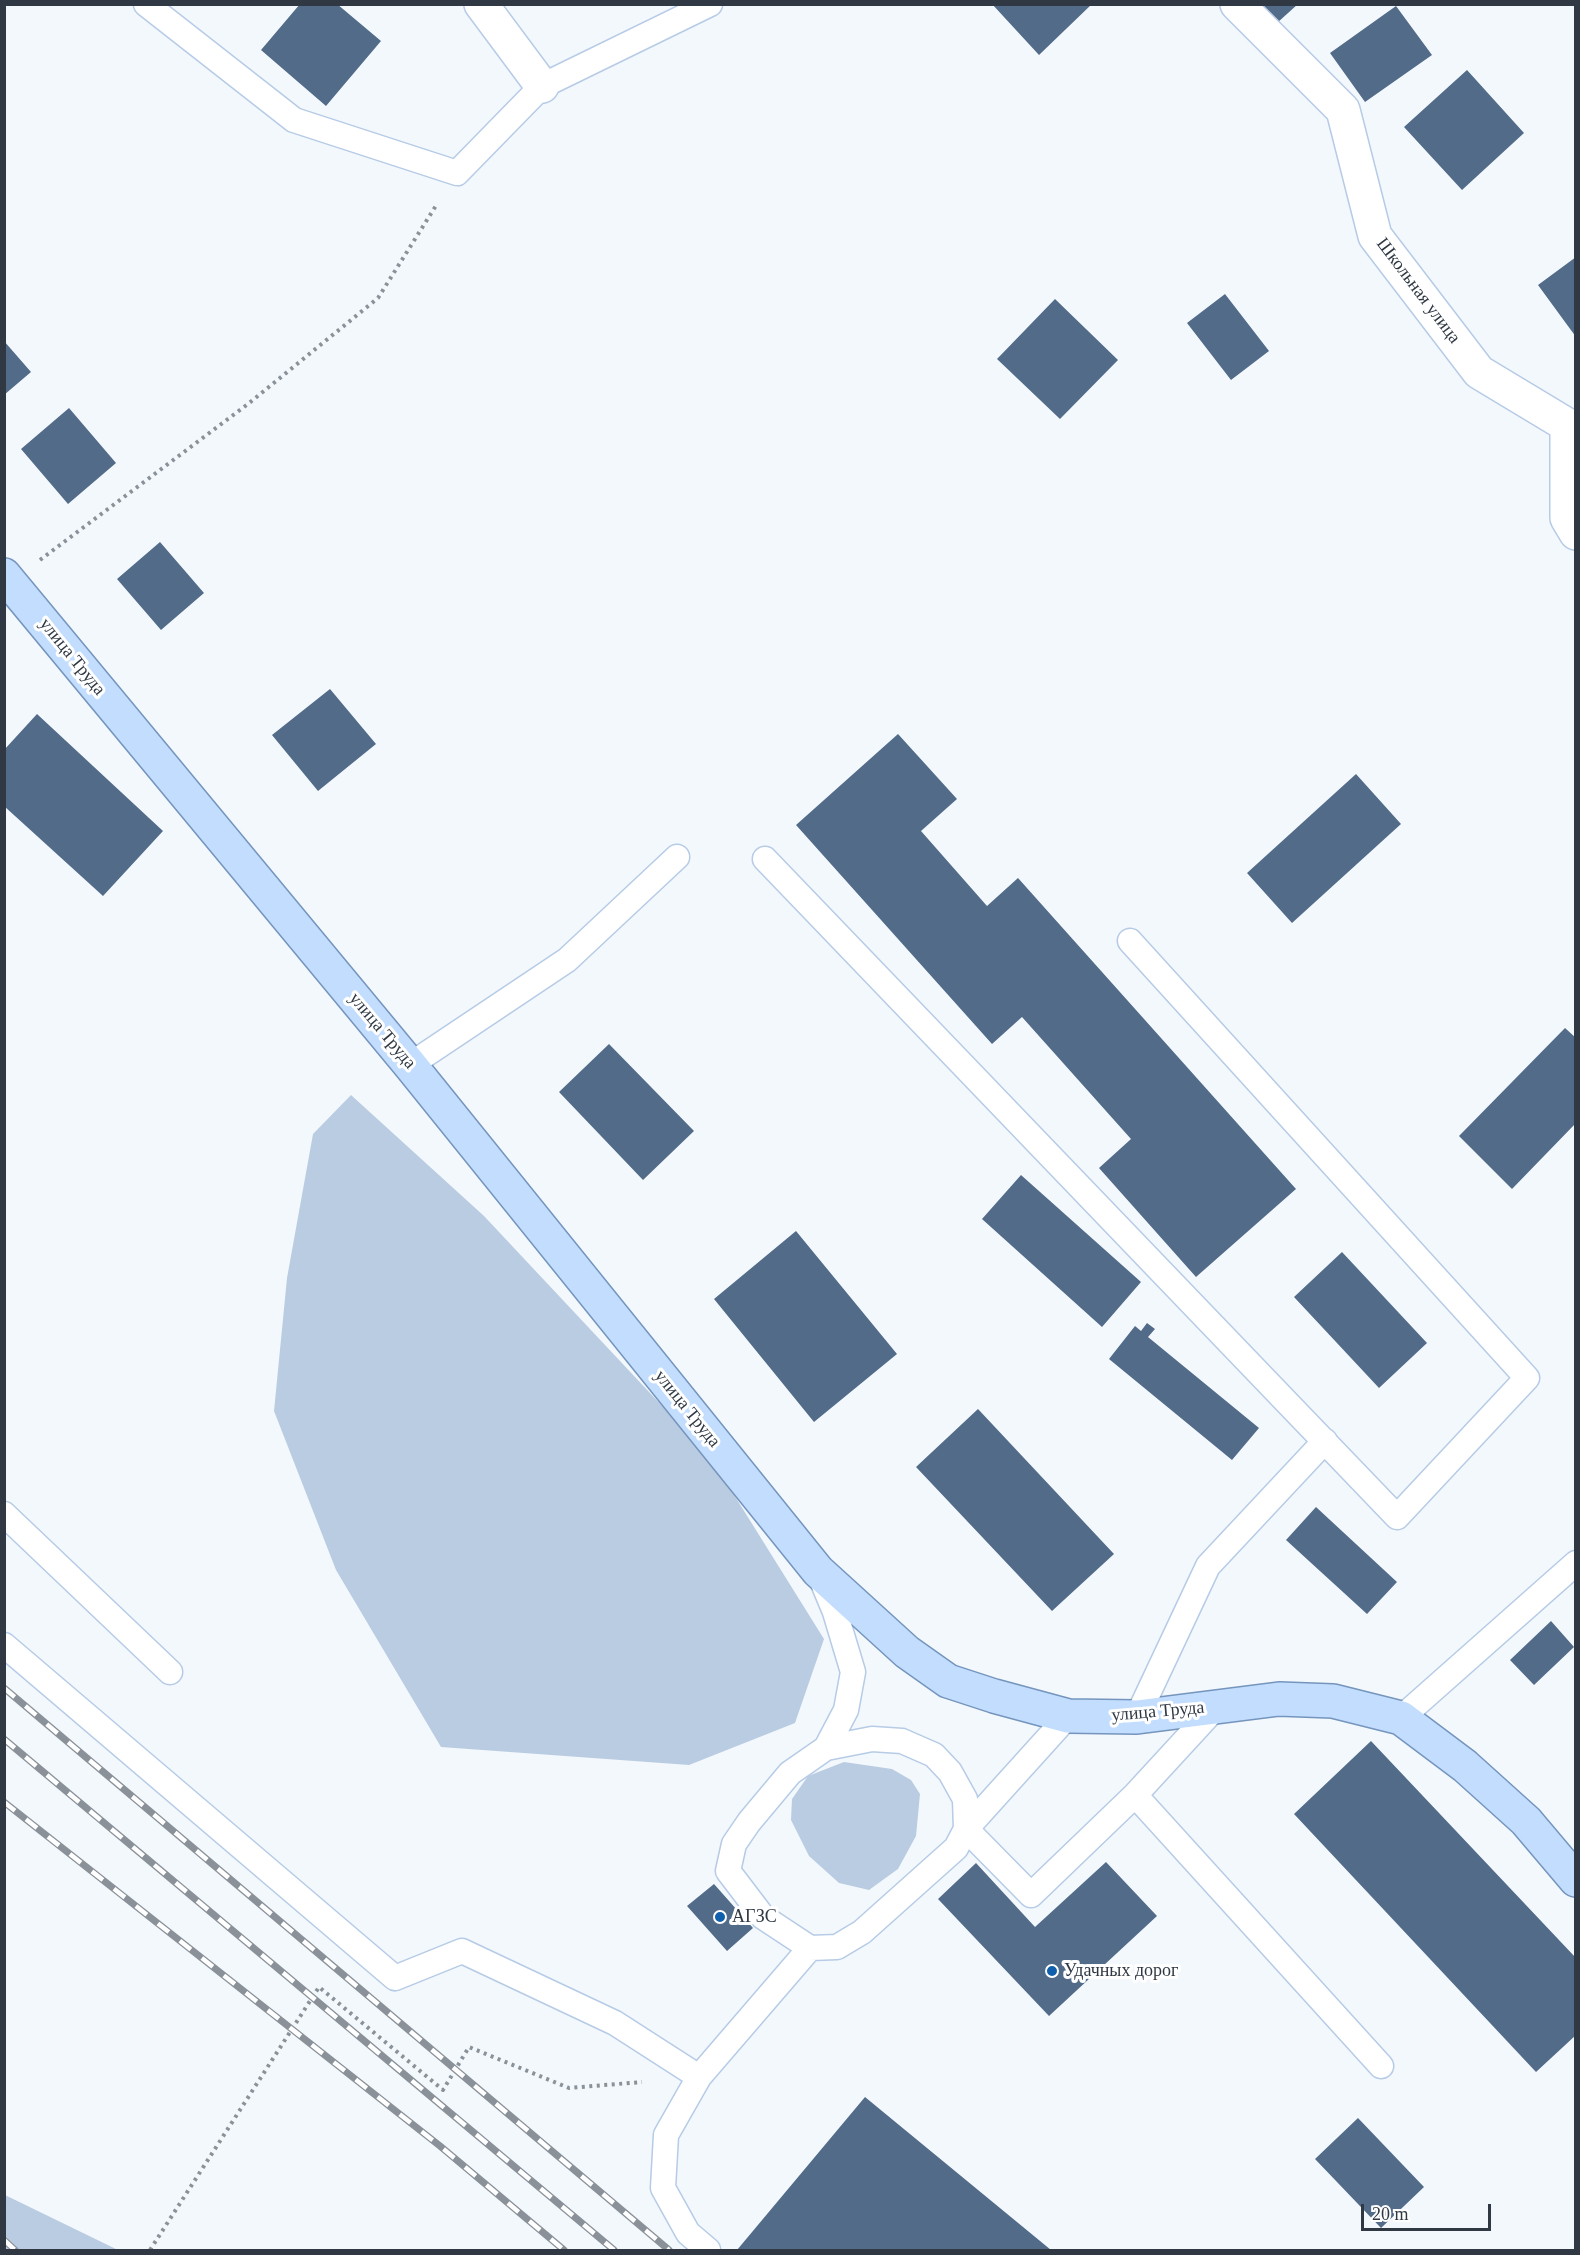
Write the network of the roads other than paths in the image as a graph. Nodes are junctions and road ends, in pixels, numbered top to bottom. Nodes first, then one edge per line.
1 (147, 4) edge
2 (482, 4) edge
3 (710, 4) edge
4 (1238, 4) edge
5 (542, 86) junction
6 (1573, 426) edge
7 (1575, 533) edge
8 (8, 578) edge
9 (677, 857) dead end
10 (765, 859) dead end
11 (1130, 940) dead end
12 (410, 1065) junction
13 (1324, 1441) junction
14 (4, 1514) edge
15 (1575, 1563) edge
16 (818, 1571) junction
17 (4, 1645) edge
18 (170, 1672) dead end
19 (1216, 1707) junction
20 (1068, 1716) junction
21 (1137, 1718) junction
22 (1401, 1718) junction
23 (826, 1748) junction
24 (1135, 1795) junction
25 (966, 1829) junction
26 (1575, 1880) edge
27 (810, 1947) junction
28 (1381, 2066) dead end
29 (699, 2077) junction
30 (708, 2250) edge

1 - 5 lane
2 - 5 street
3 - 5 lane
4 - 6 street, Школьная улица
6 - 7 street
8 - 12 main road, улица Труда
9 - 12 lane
10 - 13 lane
11 - 13 lane
12 - 16 main road, улица Труда
13 - 21 lane
14 - 18 lane
15 - 22 lane
16 - 20 main road, улица Труда
16 - 23 lane
17 - 29 lane
19 - 21 main road, улица Труда
19 - 22 main road, улица Труда
19 - 24 lane
20 - 21 main road, улица Труда
20 - 25 lane
22 - 26 main road, улица Труда
23 - 25 lane
23 - 27 lane
24 - 25 lane
24 - 28 lane
25 - 27 lane
27 - 29 lane
29 - 30 lane

